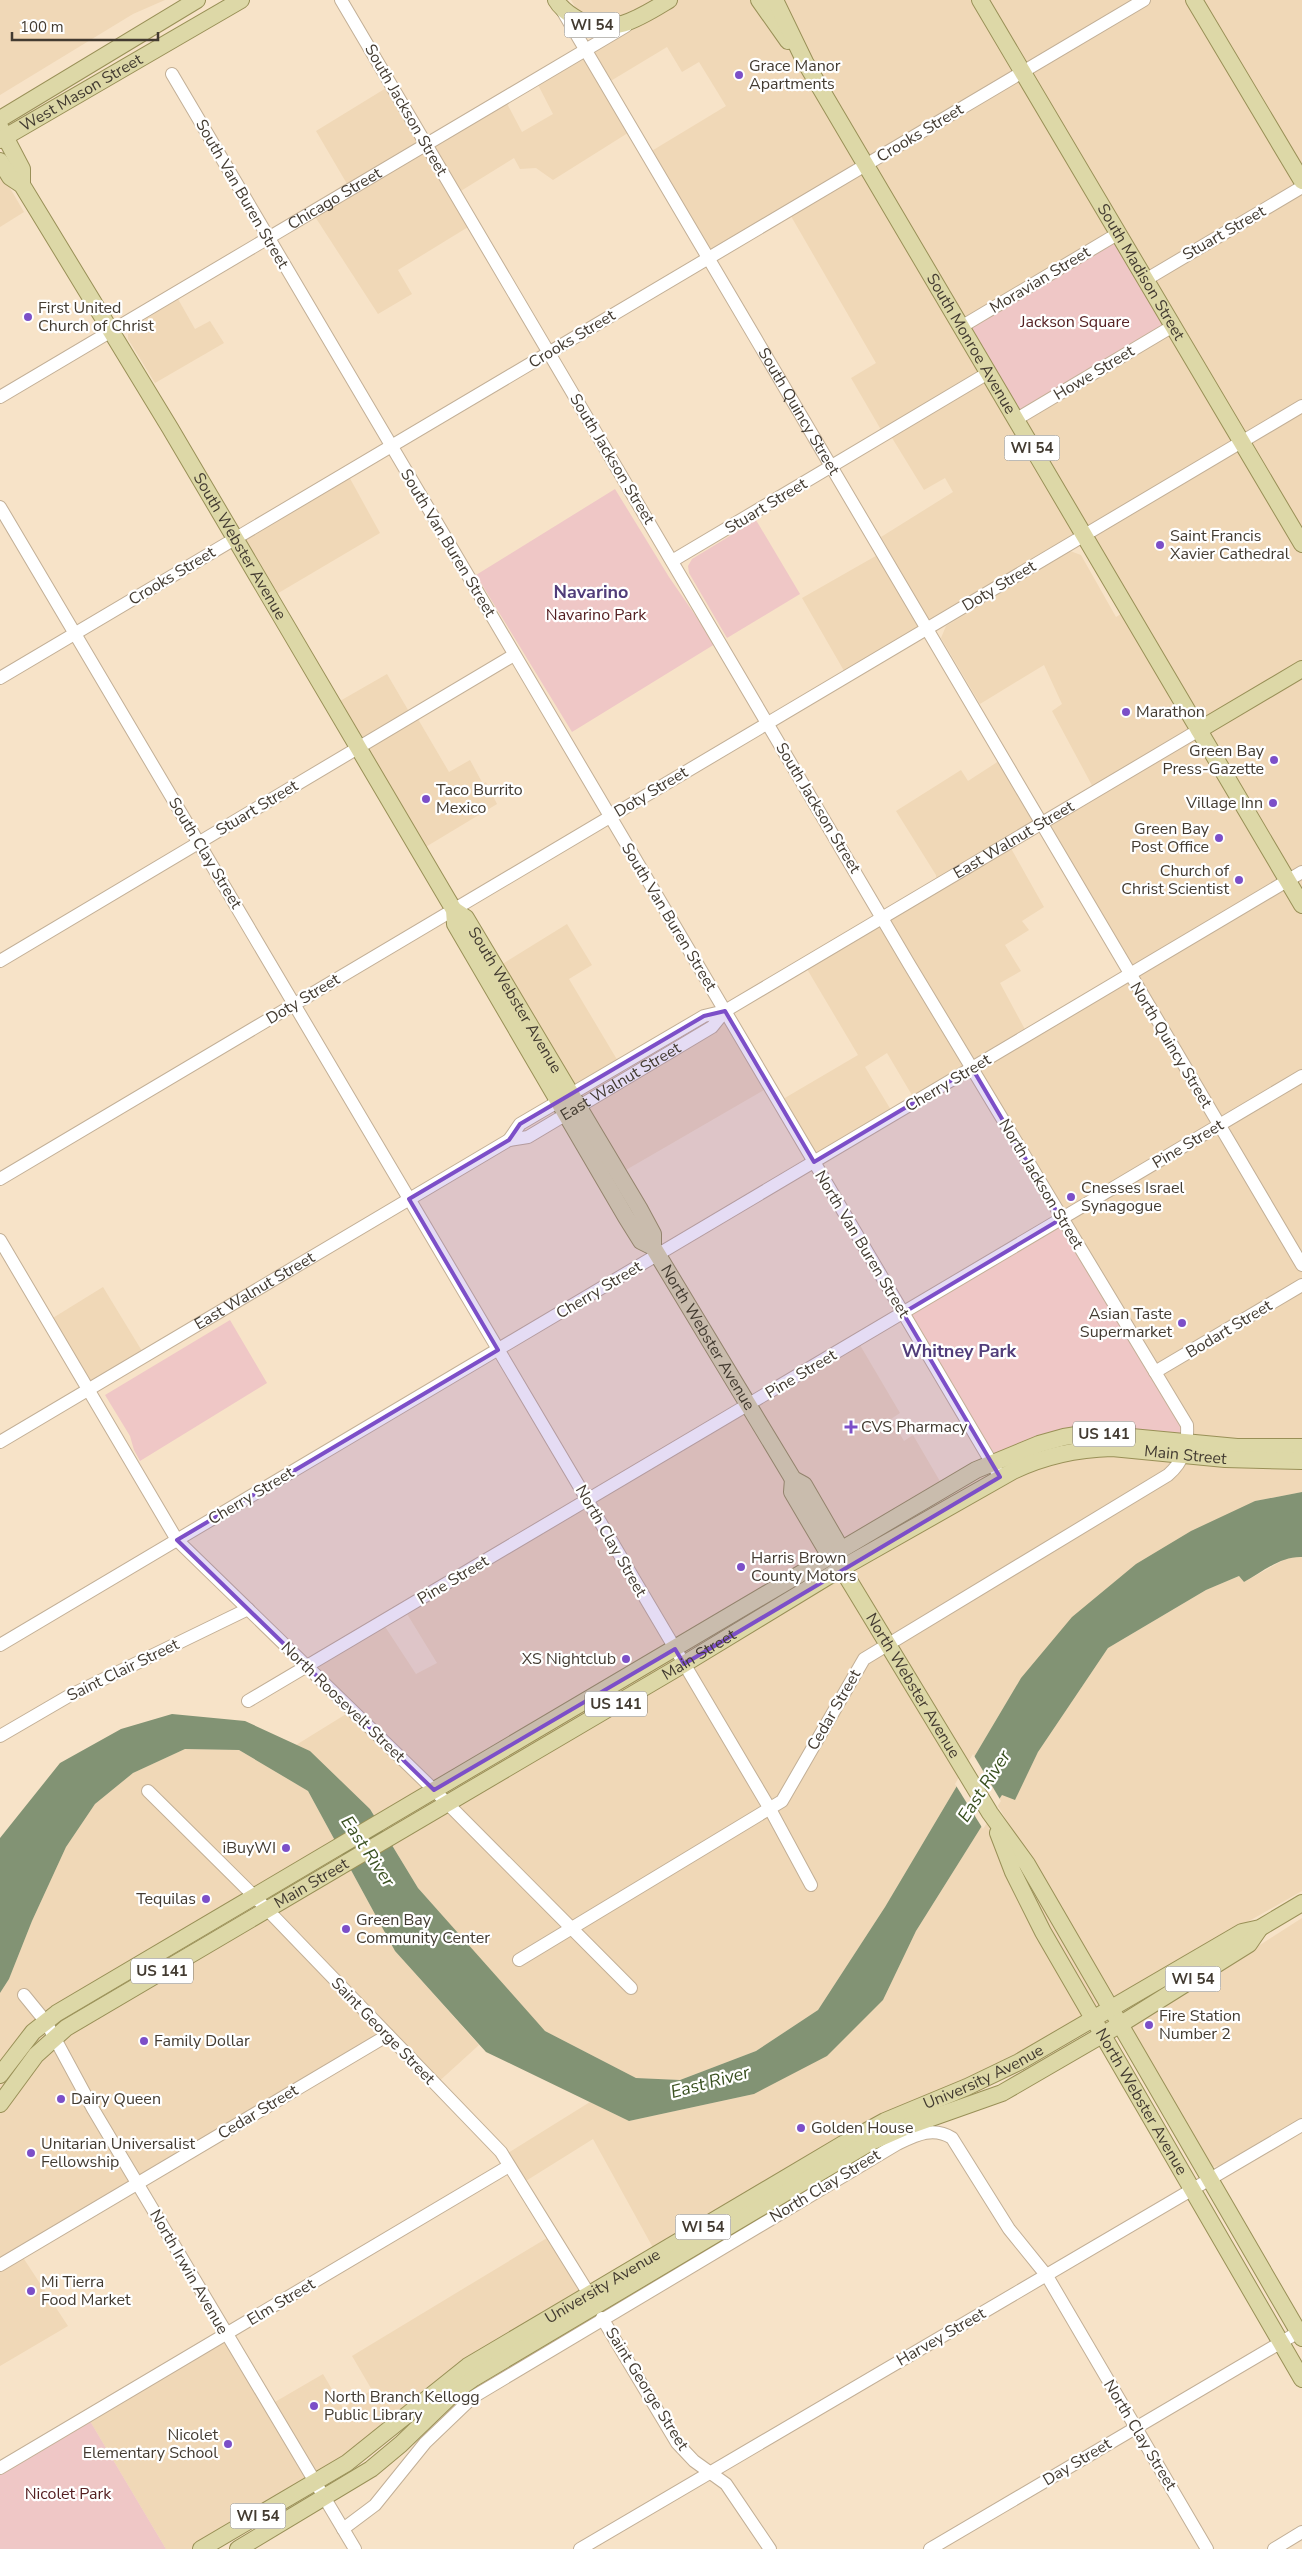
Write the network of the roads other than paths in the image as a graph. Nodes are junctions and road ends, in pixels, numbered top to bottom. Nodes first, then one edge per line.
1 (197, 0) edge
2 (241, 0) edge
3 (341, 0) edge
4 (669, 0) edge
5 (759, 0) edge
6 (775, 0) edge
7 (980, 0) edge
8 (1144, 0) edge
9 (1194, 0) edge
10 (557, 2) edge
11 (632, 22) junction
12 (585, 51) junction
13 (805, 62) junction
14 (1023, 71) junction
15 (172, 74) dead end
16 (0, 119) edge
17 (2, 135) edge
18 (426, 144) junction
19 (0, 161) edge
20 (867, 164) junction
21 (1302, 181) edge
22 (22, 184) junction
23 (1302, 187) edge
24 (1118, 233) junction
25 (268, 238) junction
26 (707, 259) junction
27 (1147, 280) junction
28 (1173, 326) junction
29 (960, 327) junction
30 (111, 331) junction
31 (549, 353) junction
32 (988, 373) junction
33 (0, 397) edge
34 (1302, 406) edge
35 (1015, 420) junction
36 (1242, 442) junction
37 (391, 446) junction
38 (830, 467) junction
39 (0, 507) edge
40 (1084, 535) junction
41 (234, 539) junction
42 (1302, 544) edge
43 (672, 561) junction
44 (926, 629) junction
45 (75, 634) junction
46 (514, 655) junction
47 (1302, 669) edge
48 (0, 678) edge
49 (768, 723) junction
50 (1199, 730) junction
51 (358, 748) junction
52 (610, 817) junction
53 (1041, 824) junction
54 (198, 842) junction
55 (1295, 877) edge
56 (1302, 904) edge
57 (454, 910) junction
58 (883, 918) junction
59 (0, 961) edge
60 (1130, 975) junction
61 (294, 1004) junction
62 (725, 1011) junction
63 (972, 1068) junction
64 (1302, 1076) edge
65 (576, 1100) junction
66 (561, 1109) junction
67 (1219, 1125) junction
68 (814, 1162) junction
69 (0, 1179) edge
70 (409, 1199) junction
71 (1061, 1219) junction
72 (0, 1240) edge
73 (655, 1251) junction
74 (1302, 1266) edge
75 (1302, 1285) edge
76 (903, 1313) junction
77 (498, 1350) junction
78 (1155, 1372) junction
79 (88, 1389) junction
80 (747, 1405) junction
81 (0, 1442) edge
82 (1302, 1447) edge
83 (1185, 1450) junction
84 (1302, 1461) edge
85 (991, 1463) junction
86 (1000, 1477) junction
87 (587, 1500) junction
88 (177, 1540) junction
89 (833, 1554) junction
90 (842, 1568) junction
91 (248, 1610) junction
92 (887, 1644) junction
93 (0, 1645) edge
94 (674, 1649) junction
95 (684, 1664) junction
96 (306, 1667) junction
97 (248, 1701) dead end
98 (0, 1736) edge
99 (434, 1790) junction
100 (148, 1791) dead end
101 (447, 1803) junction
102 (770, 1809) junction
103 (994, 1818) junction
104 (811, 1884) dead end
105 (255, 1897) junction
106 (1302, 1903) edge
107 (266, 1910) junction
108 (571, 1926) junction
109 (1260, 1928) junction
110 (519, 1960) dead end
111 (631, 1988) dead end
112 (24, 1995) dead end
113 (1112, 2009) junction
114 (1095, 2019) junction
115 (46, 2022) junction
116 (1121, 2024) junction
117 (1103, 2034) junction
118 (388, 2036) junction
119 (55, 2038) junction
120 (0, 2075) edge
121 (0, 2104) edge
122 (1302, 2125) edge
123 (510, 2166) junction
124 (1210, 2180) junction
125 (137, 2184) junction
126 (1191, 2190) junction
127 (0, 2265) edge
128 (1047, 2276) junction
129 (589, 2294) junction
130 (602, 2318) junction
131 (1301, 2333) edge
132 (226, 2334) junction
133 (1280, 2343) junction
134 (1302, 2379) edge
135 (1136, 2428) junction
136 (0, 2468) edge
137 (711, 2472) junction
138 (315, 2482) junction
139 (324, 2498) junction
140 (343, 2529) junction
141 (1302, 2532) edge
142 (201, 2549) edge
143 (238, 2549) edge
144 (355, 2549) edge
145 (580, 2549) edge
146 (770, 2549) edge
147 (930, 2549) edge
148 (1207, 2549) edge
149 (1274, 2549) edge

1 - 16 main road, West Mason Street
2 - 17 main road, West Mason Street
3 - 18 street, South Jackson Street
4 - 11 main road, Chicago Street / WI 54
5 - 13 main road, South Monroe Avenue / WI 54
6 - 13 main road, South Monroe Avenue / WI 54
7 - 14 main road, South Madison Street
8 - 14 street, Crooks Street
9 - 21 main road
10 - 11 main road, WI 54
10 - 12 street, South Quincy Street
11 - 12 street, Chicago Street
12 - 18 street, Chicago Street
12 - 26 street, South Quincy Street
13 - 20 main road, South Monroe Avenue / WI 54
14 - 20 street, Crooks Street
14 - 24 main road, South Madison Street
15 - 25 street, South Van Buren Street
17 - 22 main road, South Webster Avenue
18 - 25 street, Chicago Street
18 - 31 street, South Jackson Street
19 - 22 main road, South Webster Avenue
20 - 26 street, Crooks Street
20 - 29 main road, South Monroe Avenue / WI 54
22 - 30 main road, South Webster Avenue
23 - 27 street, Stuart Street
24 - 27 main road, South Madison Street
24 - 29 street, Moravian Street
25 - 30 street, Chicago Street
25 - 37 street, South Van Buren Street
26 - 31 street, Crooks Street
26 - 38 street, South Quincy Street
27 - 28 main road, South Madison Street
28 - 35 street, Howe Street
28 - 36 main road, South Madison Street
29 - 32 main road, South Monroe Avenue / WI 54
30 - 33 street, Chicago Street
30 - 41 main road, South Webster Avenue
31 - 37 street, Crooks Street
31 - 43 street, South Jackson Street
32 - 35 main road, South Monroe Avenue / WI 54
32 - 38 street, Stuart Street
34 - 36 street, Doty Street
35 - 40 main road, South Monroe Avenue / WI 54
36 - 40 street, Doty Street
36 - 42 main road, South Madison Street
37 - 41 street, Crooks Street
37 - 46 street, South Van Buren Street
38 - 43 street, Stuart Street
38 - 44 street, South Quincy Street
39 - 45 street, South Clay Street
40 - 44 street, Doty Street
40 - 50 main road, South Monroe Avenue / WI 54
41 - 45 street, Crooks Street
41 - 51 main road, South Webster Avenue
43 - 49 street, South Jackson Street
44 - 49 street, Doty Street
44 - 53 street, South Quincy Street
45 - 48 street, Crooks Street
45 - 54 street, South Clay Street
46 - 51 street, Stuart Street
46 - 52 street, South Van Buren Street
47 - 50 main road, East Walnut Street
49 - 52 street, Doty Street
49 - 58 street, South Jackson Street
50 - 53 street, East Walnut Street
50 - 55 main road, South Monroe Avenue
51 - 54 street, Stuart Street
51 - 57 main road, South Webster Avenue
52 - 57 street, Doty Street
52 - 62 street, South Van Buren Street
53 - 58 street, East Walnut Street
53 - 60 street, North Quincy Street
54 - 59 street, Stuart Street
54 - 61 street, South Clay Street
55 - 56 main road, South Monroe Avenue
55 - 60 street, Cherry Street
57 - 61 street, Doty Street
57 - 65 main road, South Webster Avenue
57 - 66 main road, South Webster Avenue
58 - 62 street, East Walnut Street
58 - 63 street, North Jackson Street
60 - 63 street, Cherry Street
60 - 67 street, North Quincy Street
61 - 69 street, Doty Street
61 - 70 street, South Clay Street
62 - 65 street, East Walnut Street
62 - 68 street, North Van Buren Street
63 - 68 street, Cherry Street
63 - 71 street, North Jackson Street
64 - 67 street, Pine Street
65 - 66 street, East Walnut Street
65 - 73 main road, North Webster Avenue
66 - 70 street, East Walnut Street
66 - 73 main road, North Webster Avenue
67 - 71 street, Pine Street
67 - 74 street, North Quincy Street
68 - 73 street, Cherry Street
68 - 76 street, North Van Buren Street
70 - 77 street, North Clay Street
70 - 79 street, East Walnut Street
71 - 76 street, Pine Street
71 - 78 street, North Jackson Street
72 - 79 street, North Roosevelt Street
73 - 77 street, Cherry Street
73 - 80 main road, North Webster Avenue
75 - 78 street, Bodart Street
76 - 80 street, Pine Street
76 - 85 street, North Van Buren Street
77 - 87 street, North Clay Street
77 - 88 street, Cherry Street
78 - 83 street, North Jackson Street
79 - 81 street, East Walnut Street
79 - 88 street, North Roosevelt Street
80 - 87 street, Pine Street
80 - 89 main road, North Webster Avenue
82 - 83 main road, Main Street / US 141
83 - 84 main road, Main Street / US 141
83 - 85 main road, Main Street / US 141
83 - 86 main road, Main Street / US 141
83 - 92 street, Cedar Street
85 - 86 street, North Van Buren Street
85 - 89 main road, Main Street / US 141
86 - 90 main road, Main Street / US 141
87 - 94 street, North Clay Street
87 - 96 street, Pine Street
88 - 91 street, North Roosevelt Street
88 - 93 street, Cherry Street
89 - 90 main road, North Webster Avenue
89 - 94 main road, Main Street / US 141
90 - 92 main road, North Webster Avenue
90 - 95 main road, Main Street / US 141
91 - 96 street, North Roosevelt Street
91 - 98 street, Saint Clair Street
92 - 102 street, Cedar Street
92 - 103 main road, North Webster Avenue
94 - 95 street, North Clay Street
94 - 99 main road, Main Street / US 141
95 - 101 main road, Main Street / US 141
95 - 102 street, North Clay Street
96 - 97 street, Pine Street
96 - 99 street, North Roosevelt Street
99 - 101 street, North Roosevelt Street
99 - 105 main road, Main Street / US 141
100 - 105 street, Saint George Street
101 - 107 main road, Main Street / US 141
101 - 108 street, North Roosevelt Street
102 - 104 street, North Clay Street
102 - 108 street, Cedar Street
103 - 113 main road, North Webster Avenue
103 - 114 main road, North Webster Avenue
105 - 107 street, Saint George Street
105 - 115 main road, Main Street / US 141
106 - 109 main road, University Avenue / WI 54
107 - 118 street, Saint George Street
107 - 119 main road, Main Street / US 141
108 - 110 street, Cedar Street
108 - 111 street, North Roosevelt Street
109 - 113 main road, University Avenue / WI 54
109 - 116 main road, University Avenue / WI 54
112 - 115 street, North Irwin Avenue
113 - 114 main road, University Avenue / WI 54
113 - 116 main road, North Webster Avenue
114 - 117 main road, North Webster Avenue
114 - 129 main road, University Avenue / WI 54
115 - 119 street, North Irwin Avenue
115 - 120 main road, Main Street / US 141
116 - 117 main road, University Avenue / WI 54
116 - 124 main road, North Webster Avenue
117 - 126 main road, North Webster Avenue
117 - 139 main road, University Avenue / WI 54
118 - 123 street, Saint George Street
118 - 125 street, Cedar Street
119 - 121 main road, Main Street / US 141
119 - 125 street, North Irwin Avenue
122 - 124 street, Harvey Street
123 - 129 street, Saint George Street
123 - 132 street, Elm Street
124 - 126 street, Harvey Street
124 - 131 main road, North Webster Avenue
125 - 127 street, Cedar Street
125 - 132 street, North Irwin Avenue
126 - 128 street, Harvey Street
126 - 133 main road, North Webster Avenue
128 - 130 street, North Clay Street
128 - 135 street, North Clay Street
128 - 137 street, Harvey Street
129 - 138 main road, University Avenue / WI 54
130 - 137 street, Saint George Street
130 - 140 street, North Clay Street
131 - 133 street, Day Street
132 - 136 street, Elm Street
132 - 138 street, North Irwin Avenue
133 - 134 main road, North Webster Avenue
133 - 135 street, Day Street
135 - 147 street, Day Street
135 - 148 street, North Clay Street
137 - 145 street, Harvey Street
137 - 146 street, Saint George Street
138 - 139 street, North Irwin Avenue
138 - 142 main road, University Avenue / WI 54
139 - 140 street, North Irwin Avenue
139 - 143 main road, University Avenue / WI 54
140 - 144 street, North Irwin Avenue
141 - 149 street

